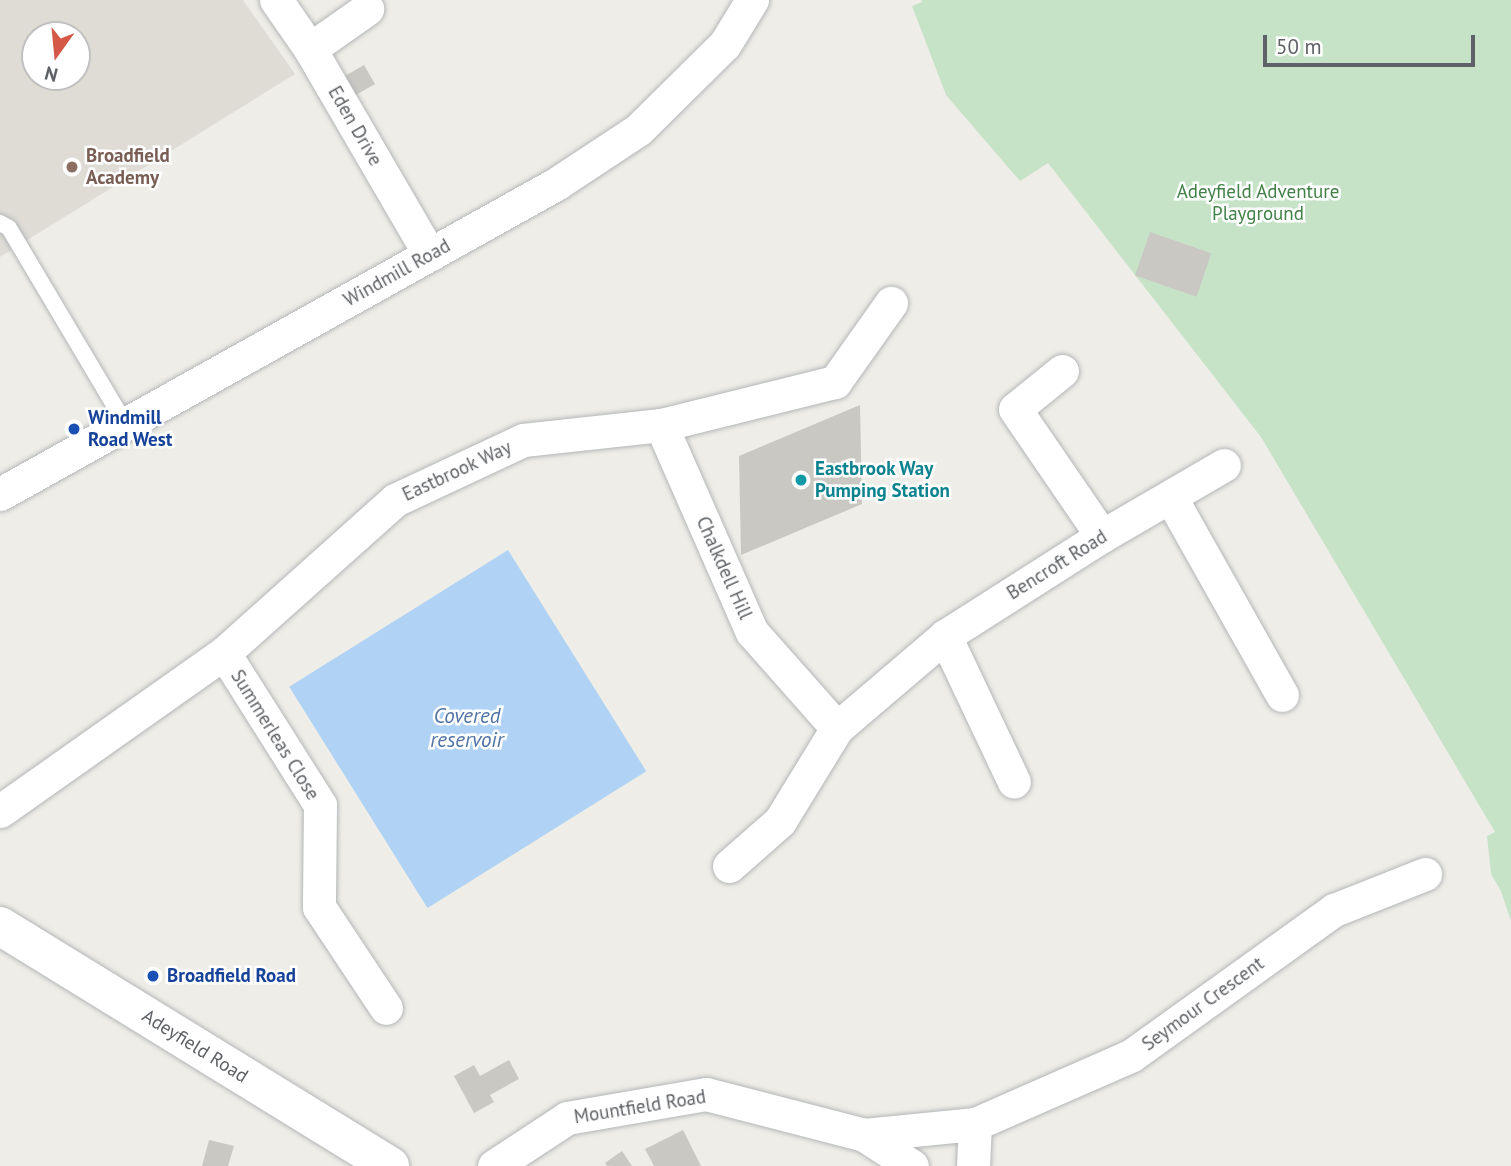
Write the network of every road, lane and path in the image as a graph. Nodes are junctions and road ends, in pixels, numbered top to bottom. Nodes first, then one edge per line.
1 (276, 0) edge
2 (752, 0) edge
3 (367, 9) dead end
4 (310, 49) junction
5 (0, 223) edge
6 (430, 255) junction
7 (891, 303) dead end
8 (1062, 371) dead end
9 (126, 425) junction
10 (661, 425) junction
11 (1224, 465) dead end
12 (0, 494) edge
13 (1171, 498) junction
14 (1102, 536) junction
15 (945, 636) junction
16 (225, 653) junction
17 (1282, 695) dead end
18 (837, 728) junction
19 (1014, 782) dead end
20 (0, 811) edge
21 (729, 866) dead end
22 (1425, 874) dead end
23 (0, 926) edge
24 (386, 1008) dead end
25 (975, 1124) junction
26 (864, 1135) junction
27 (390, 1166) edge
28 (494, 1166) edge
29 (912, 1166) edge
30 (973, 1166) edge

1 - 4 street, Eden Drive
2 - 6 street, Windmill Road
3 - 4 street
4 - 6 street, Eden Drive
5 - 9 lane
6 - 9 street, Windmill Road
7 - 10 street, Eastbrook Way
8 - 14 street
9 - 12 street, Windmill Road
10 - 16 street, Eastbrook Way
10 - 18 street, Chalkdell Hill
11 - 13 street, Bencroft Road
13 - 14 street, Bencroft Road
13 - 17 street
14 - 15 street, Bencroft Road
15 - 18 street, Bencroft Road
15 - 19 street
16 - 20 street, Eastbrook Way
16 - 24 street, Summerleas Close
18 - 21 street, Bencroft Road
22 - 25 street, Seymour Crescent
23 - 27 street, Adeyfield Road
25 - 26 street, Seymour Crescent
25 - 30 street
26 - 28 street, Mountfield Road
26 - 29 street, Mountfield Road

